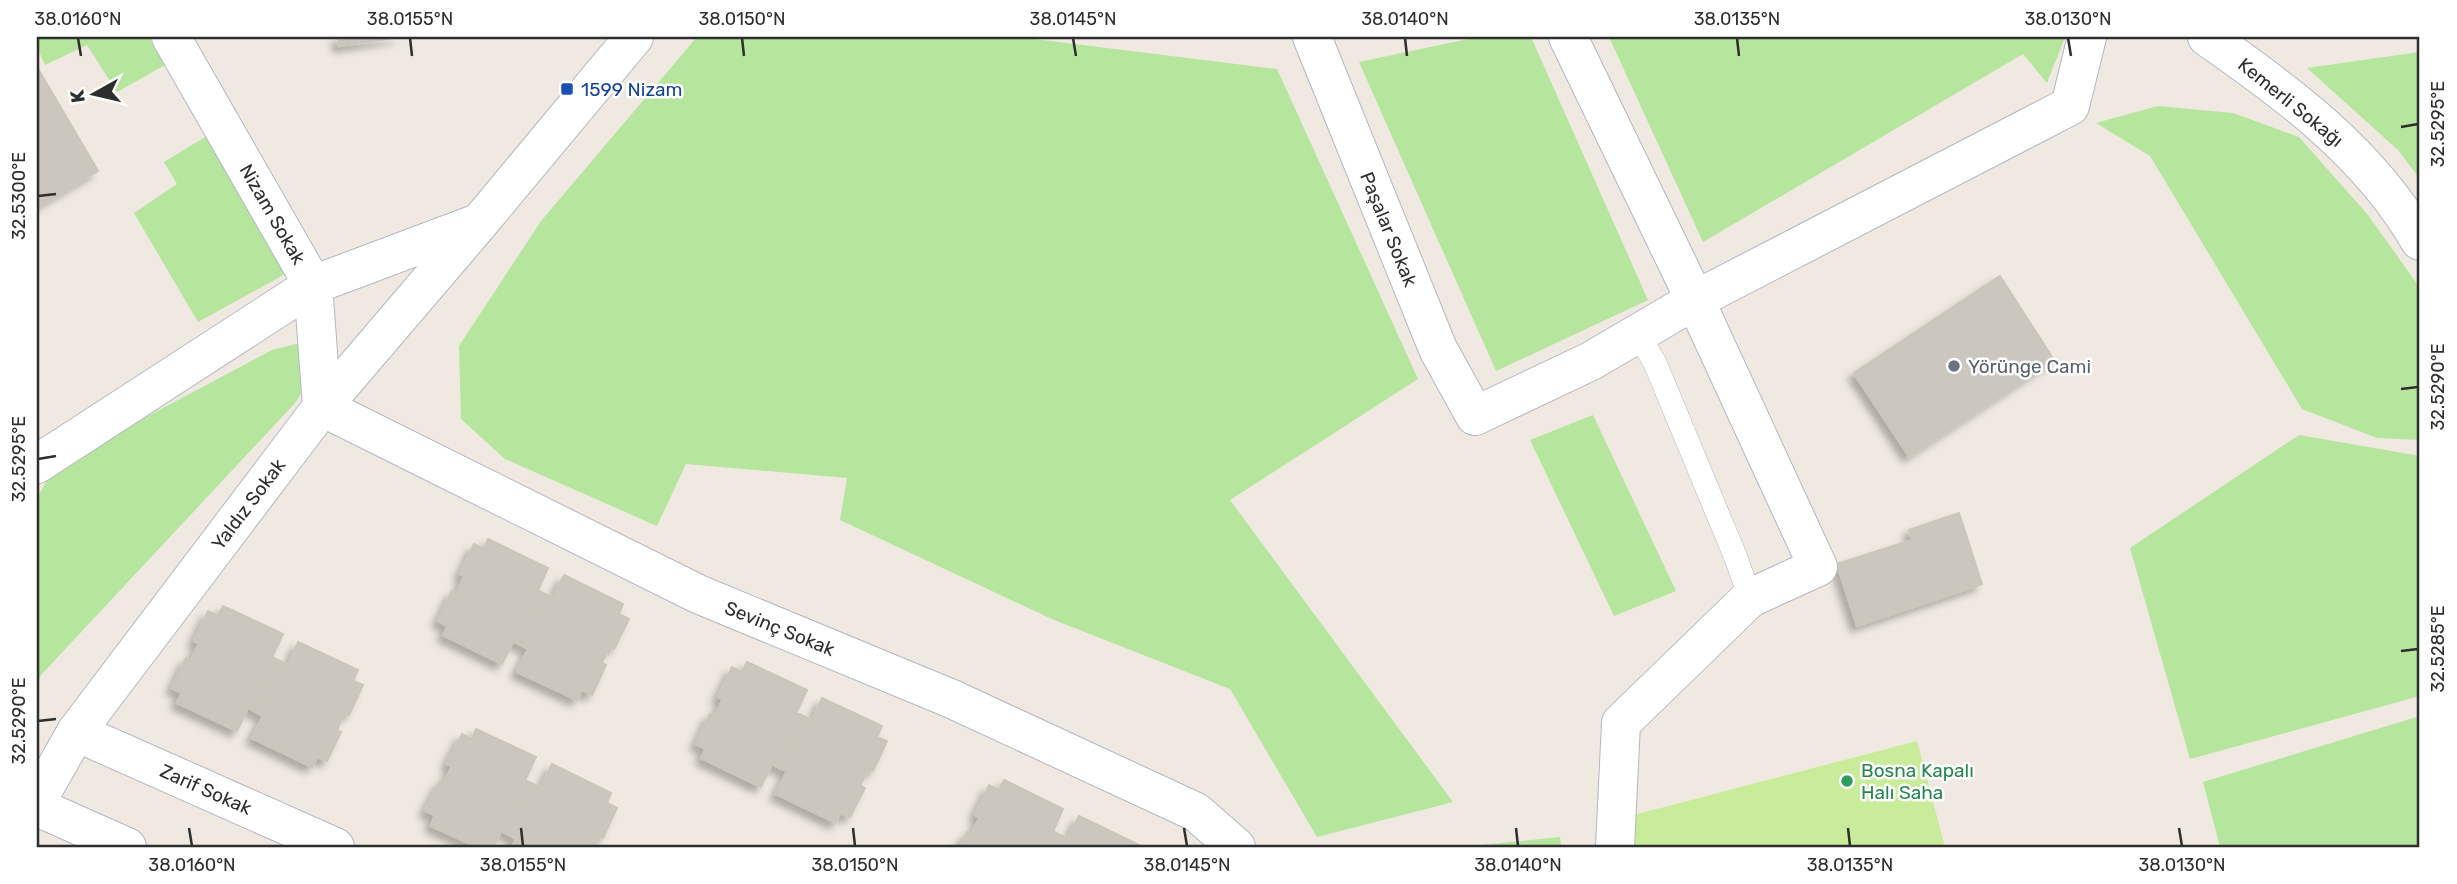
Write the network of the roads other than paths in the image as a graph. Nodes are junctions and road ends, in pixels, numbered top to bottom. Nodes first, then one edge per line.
1 (171, 37) edge
2 (634, 37) edge
3 (1312, 37) edge
4 (1568, 37) edge
5 (2087, 37) edge
6 (2207, 37) edge
7 (480, 222) junction
8 (2420, 241) edge
9 (313, 285) junction
10 (1695, 300) junction
11 (1637, 334) junction
12 (322, 407) junction
13 (37, 464) edge
14 (1750, 598) junction
15 (76, 732) junction
16 (37, 801) edge
17 (37, 807) edge
18 (127, 847) edge
19 (335, 847) edge
20 (1236, 847) edge
21 (1615, 847) edge

1 - 9 street, Nizam Sokak
2 - 7 street, Yaldız Sokak
3 - 11 street, Paşalar Sokak
4 - 10 street
5 - 10 street
6 - 8 street, Kemerli Sokağı
7 - 9 street, Yaldız Sokak
7 - 12 street, Yaldız Sokak
9 - 12 street, Nizam Sokak
9 - 13 street, Yaldız Sokak
10 - 11 street
10 - 14 street
11 - 14 lane
12 - 15 street, Yaldız Sokak
12 - 20 street, Sevinç Sokak
14 - 21 street
15 - 16 street, Yaldız Sokak
15 - 19 street, Zarif Sokak
17 - 18 street

